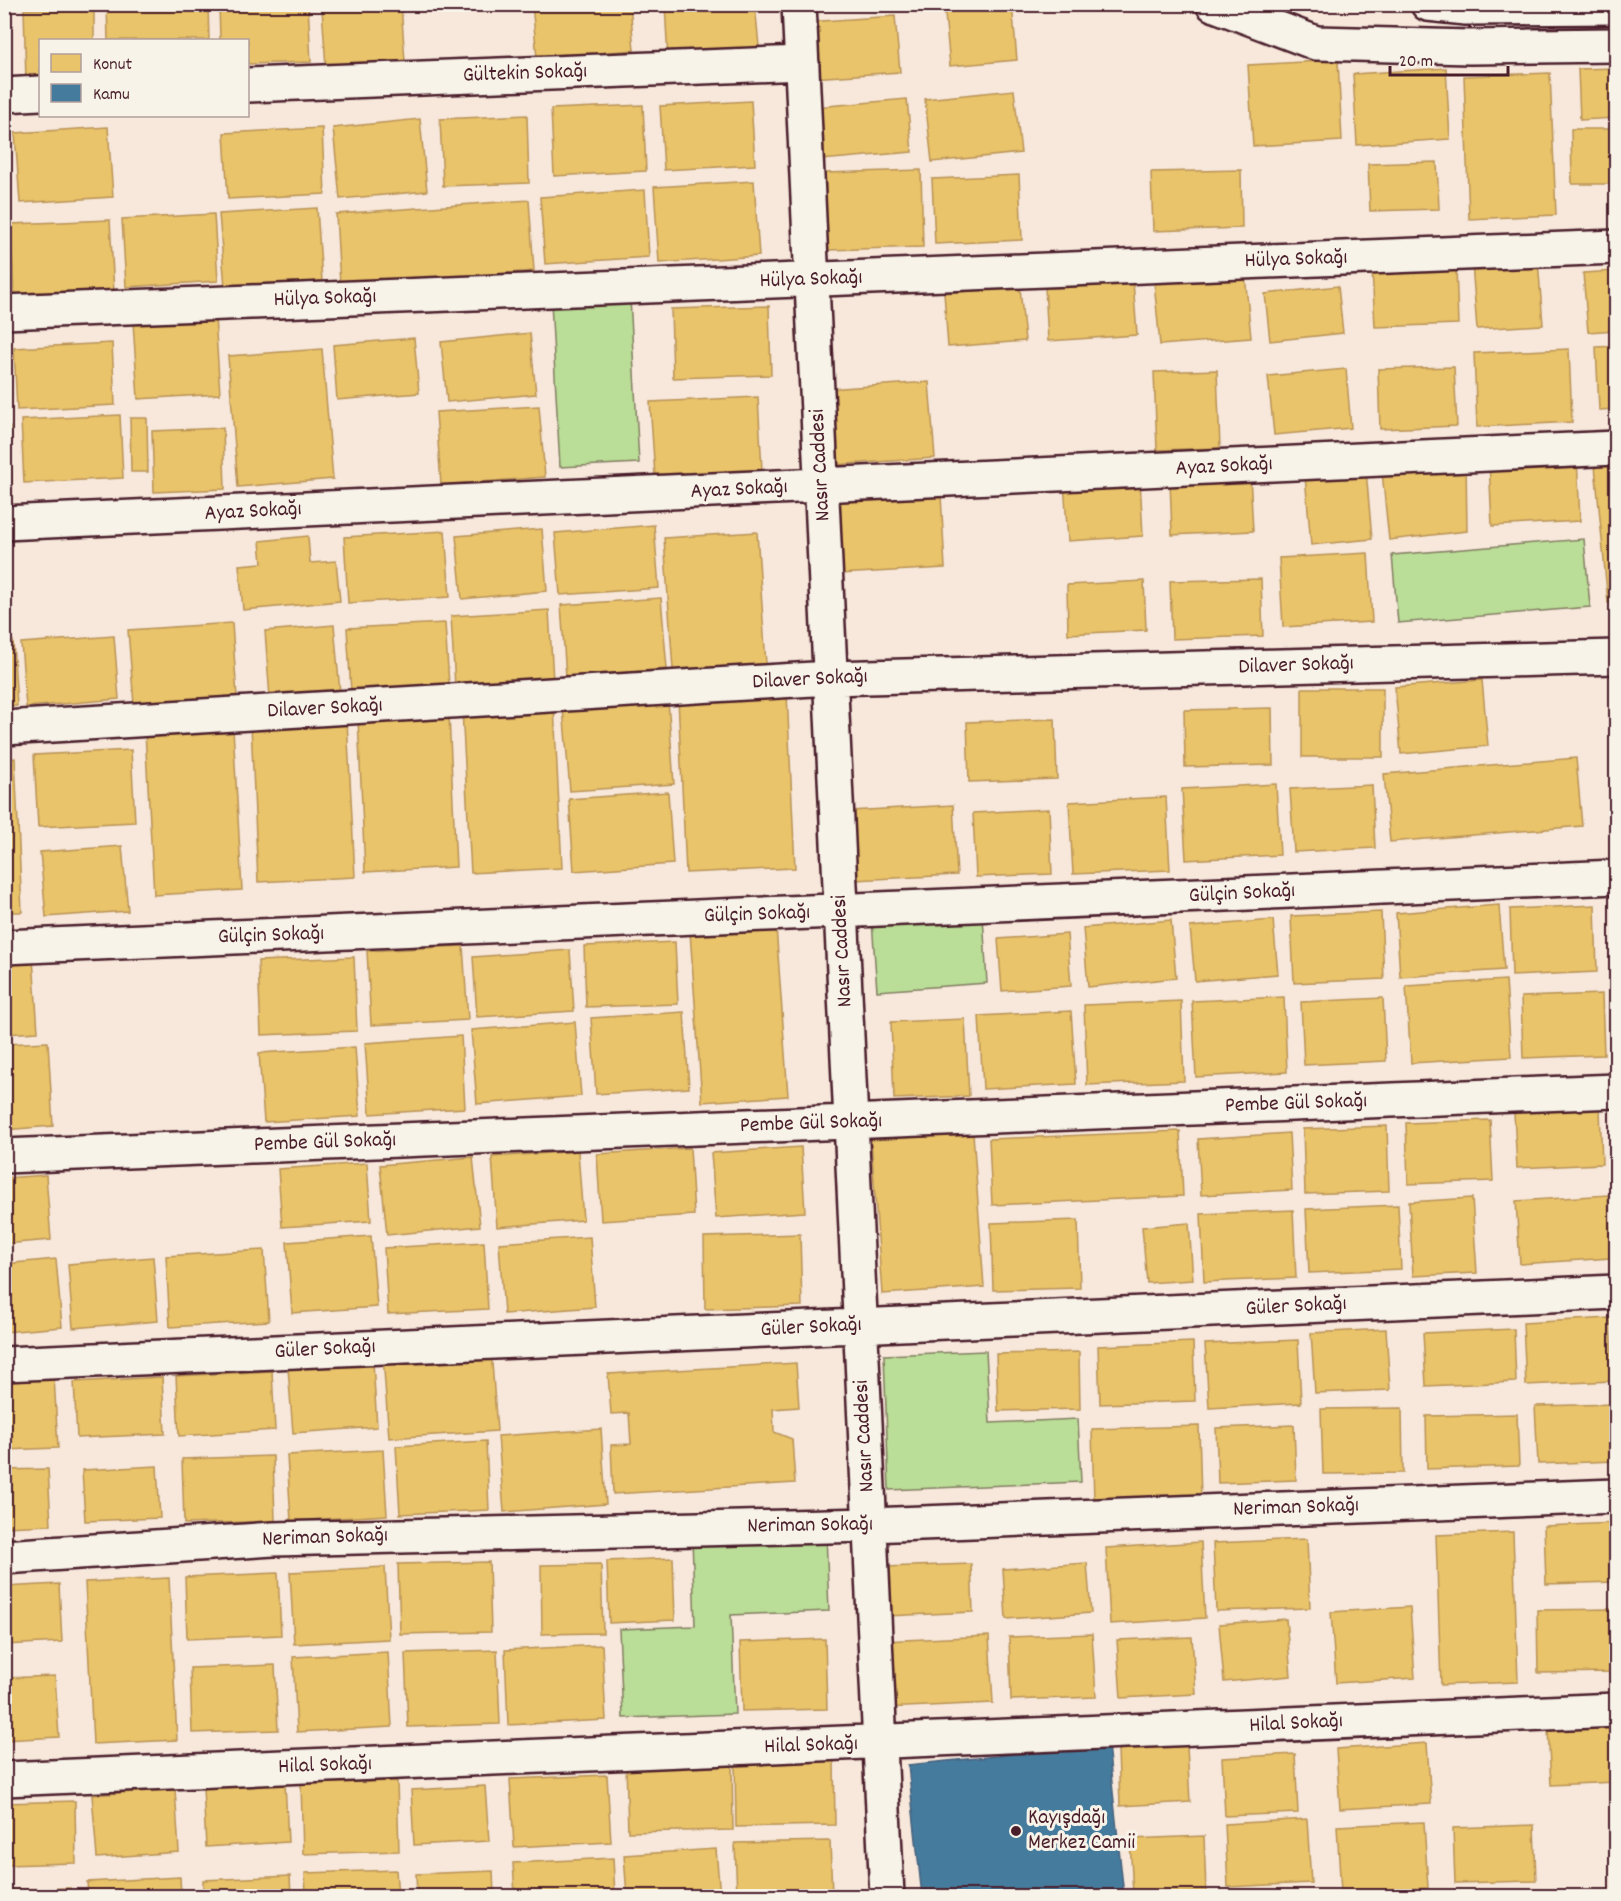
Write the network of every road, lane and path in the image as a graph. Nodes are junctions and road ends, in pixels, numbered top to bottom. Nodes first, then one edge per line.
1 (800, 4) edge
2 (1213, 4) edge
3 (1428, 4) edge
4 (1617, 7) edge
5 (1617, 45) edge
6 (802, 63) junction
7 (249, 85) edge
8 (39, 93) edge
9 (4, 95) edge
10 (1617, 247) edge
11 (812, 280) junction
12 (4, 312) edge
13 (1617, 448) edge
14 (822, 486) junction
15 (4, 523) edge
16 (1617, 657) edge
17 (831, 678) junction
18 (4, 728) edge
19 (1617, 877) edge
20 (841, 912) junction
21 (4, 947) edge
22 (1617, 1091) edge
23 (851, 1122) junction
24 (4, 1156) edge
25 (1617, 1292) edge
26 (860, 1326) junction
27 (4, 1364) edge
28 (1617, 1496) edge
29 (870, 1525) junction
30 (4, 1557) edge
31 (1617, 1710) edge
32 (880, 1743) junction
33 (4, 1779) edge
34 (887, 1896) edge

1 - 6 street, Nasır Caddesi
2 - 5 street
3 - 4 street
6 - 7 street, Gültekin Sokağı
6 - 11 street, Nasır Caddesi
8 - 9 street
10 - 11 street, Hülya Sokağı
11 - 12 street, Hülya Sokağı
11 - 14 street, Nasır Caddesi
13 - 14 street, Ayaz Sokağı
14 - 15 street, Ayaz Sokağı
14 - 17 street, Nasır Caddesi
16 - 17 street, Dilaver Sokağı
17 - 18 street, Dilaver Sokağı
17 - 20 street, Nasır Caddesi
19 - 20 street, Gülçin Sokağı
20 - 21 street, Gülçin Sokağı
20 - 23 street, Nasır Caddesi
22 - 23 street, Pembe Gül Sokağı
23 - 24 street, Pembe Gül Sokağı
23 - 26 street, Nasır Caddesi
25 - 26 street, Güler Sokağı
26 - 27 street, Güler Sokağı
26 - 29 street, Nasır Caddesi
28 - 29 street, Neriman Sokağı
29 - 30 street, Neriman Sokağı
29 - 32 street, Nasır Caddesi
31 - 32 street, Hilal Sokağı
32 - 33 street, Hilal Sokağı
32 - 34 street, Nasır Caddesi

